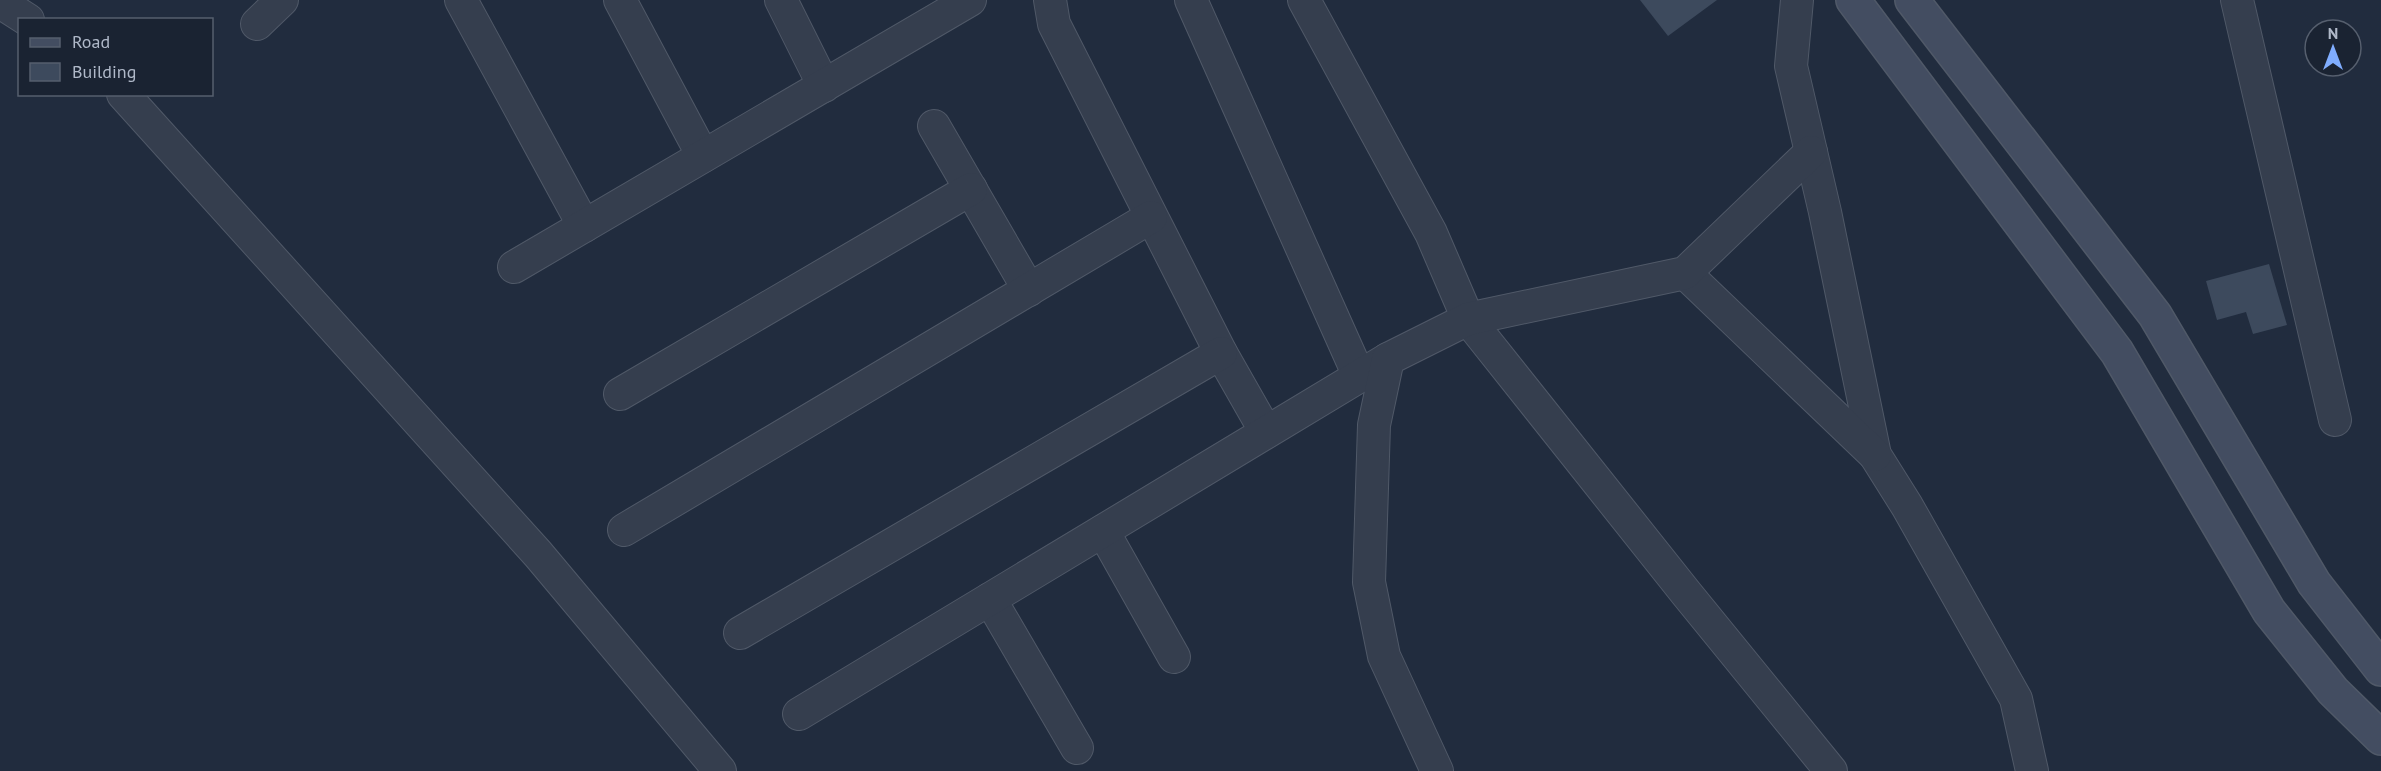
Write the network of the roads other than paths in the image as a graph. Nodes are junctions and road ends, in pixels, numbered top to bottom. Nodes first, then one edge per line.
1 (282, 0) edge
2 (461, 0) edge
3 (620, 0) edge
4 (781, 0) edge
5 (1050, 0) edge
6 (1191, 0) edge
7 (1305, 0) edge
8 (1797, 0) edge
9 (1853, 0) edge
10 (1912, 0) edge
11 (2237, 0) edge
12 (0, 2) edge
13 (954, 4) edge
14 (25, 18) edge
15 (257, 24) dead end
16 (824, 86) junction
17 (125, 96) edge
18 (934, 126) dead end
19 (1811, 152) junction
20 (703, 156) junction
21 (971, 189) junction
22 (1151, 217) junction
23 (584, 226) junction
24 (514, 267) dead end
25 (1685, 273) junction
26 (1029, 290) junction
27 (1468, 319) junction
28 (1221, 353) junction
29 (1388, 359) junction
30 (1359, 376) junction
31 (621, 394) dead end
32 (2335, 420) dead end
33 (1266, 432) junction
34 (1875, 455) junction
35 (624, 530) dead end
36 (1103, 531) junction
37 (990, 599) junction
38 (740, 633) dead end
39 (1174, 657) dead end
40 (2379, 666) edge
41 (799, 714) dead end
42 (2381, 738) edge
43 (1077, 748) dead end
44 (720, 771) edge
45 (1437, 771) edge
46 (1831, 771) edge
47 (2032, 771) edge

1 - 15 street
2 - 23 street
3 - 20 street
4 - 16 street
5 - 22 street
6 - 30 street
7 - 27 street
8 - 19 street
9 - 42 main road
10 - 40 main road
11 - 32 street
12 - 14 street
13 - 16 street
16 - 20 street
17 - 44 street
18 - 21 street
19 - 25 street
19 - 34 street
20 - 23 street
21 - 26 street
21 - 31 street
22 - 26 street
22 - 28 street
23 - 24 street
25 - 27 street
25 - 34 street
26 - 35 street
27 - 29 street
27 - 46 street
28 - 33 street
28 - 38 street
29 - 30 street
29 - 45 street
30 - 33 street
33 - 36 street
34 - 47 street
36 - 37 street
36 - 39 street
37 - 41 street
37 - 43 street

